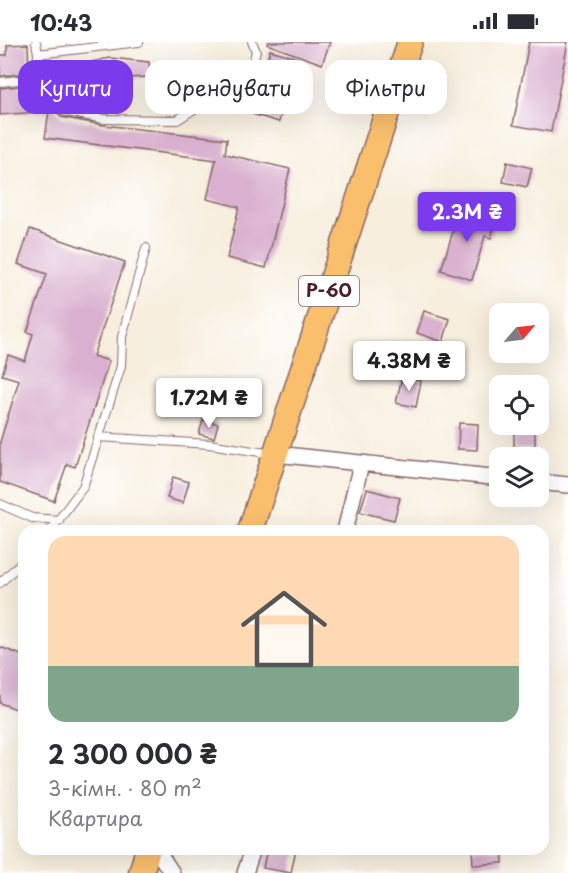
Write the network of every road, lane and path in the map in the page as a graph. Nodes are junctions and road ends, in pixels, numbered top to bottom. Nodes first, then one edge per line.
1 (36, 42) edge
2 (139, 42) edge
3 (252, 42) edge
4 (411, 45) edge
5 (39, 54) junction
6 (38, 60) edge
7 (18, 80) edge
8 (0, 82) edge
9 (78, 114) edge
10 (146, 248) dead end
11 (99, 437) junction
12 (276, 454) junction
13 (361, 464) junction
14 (489, 477) edge
15 (549, 483) edge
16 (568, 484) edge
17 (0, 504) edge
18 (59, 520) junction
19 (55, 525) edge
20 (252, 525) edge
21 (346, 525) edge
22 (18, 566) edge
23 (0, 583) edge
24 (146, 855) edge
25 (160, 855) edge
26 (251, 855) edge
27 (141, 873) edge
28 (172, 873) edge
29 (245, 873) edge

1 - 5 lane
2 - 5 lane
3 - 9 lane
4 - 12 main road, Р-60
5 - 6 lane
7 - 8 lane
10 - 11 lane
11 - 12 lane
11 - 18 lane
12 - 13 street
12 - 20 main road, Р-60
13 - 14 street
13 - 21 street
15 - 16 street
17 - 18 lane
18 - 19 lane
22 - 23 lane
24 - 27 main road
25 - 28 street
26 - 29 street

